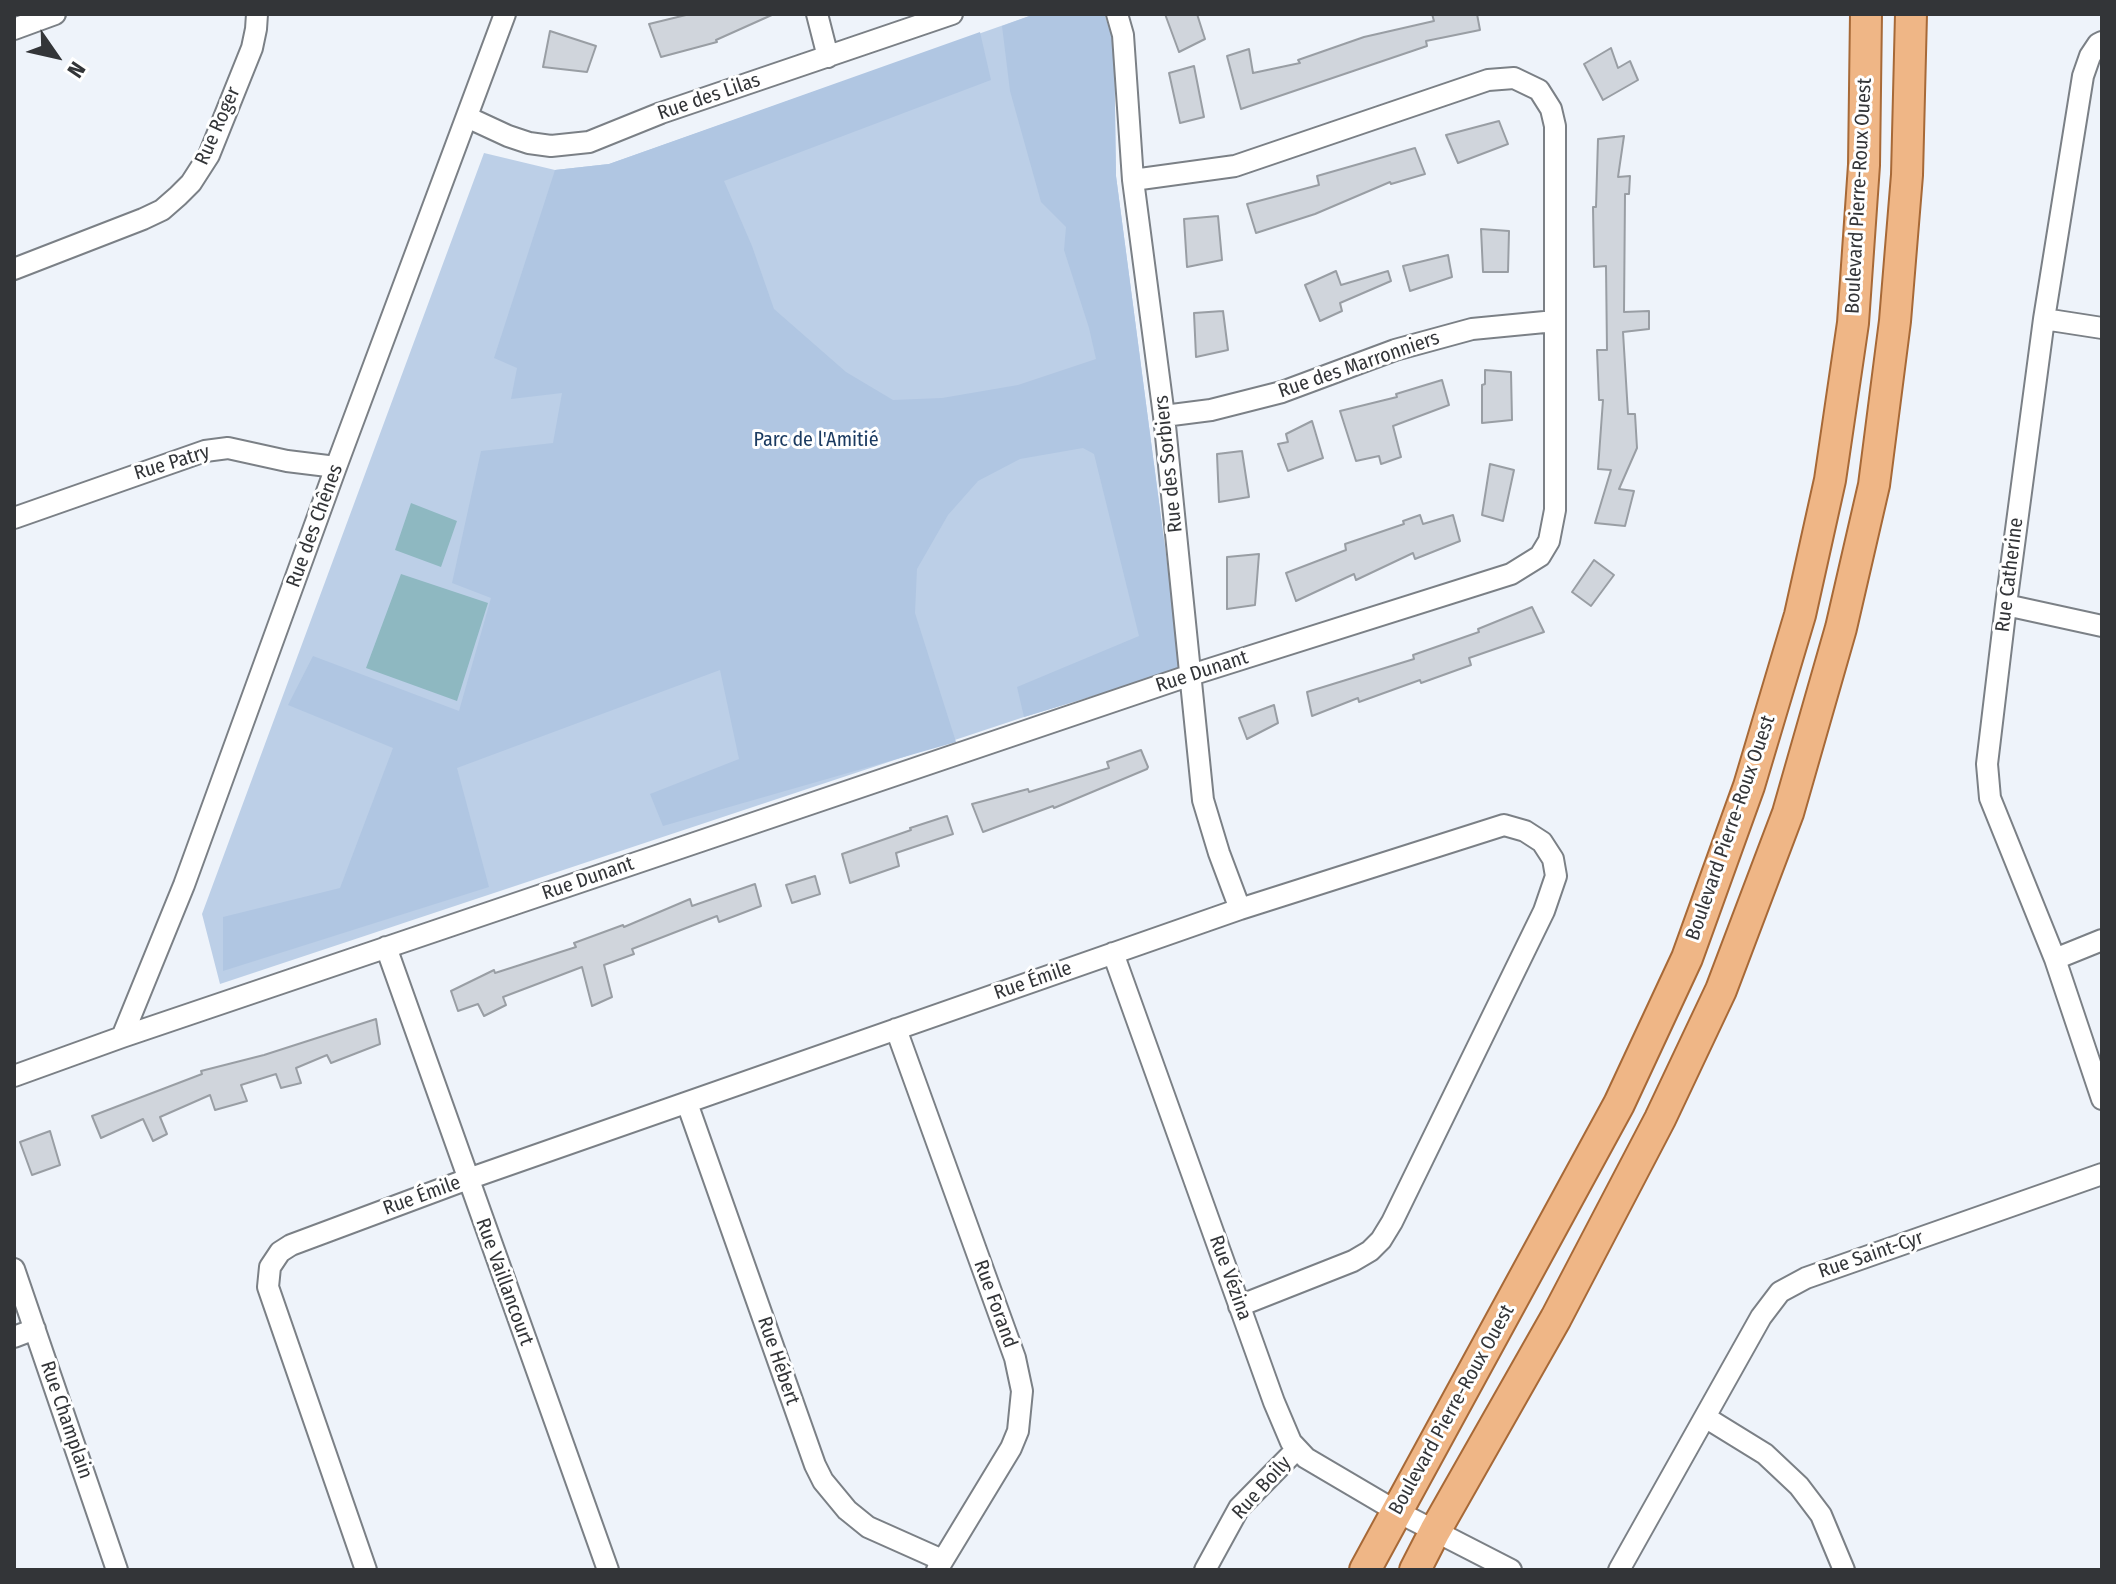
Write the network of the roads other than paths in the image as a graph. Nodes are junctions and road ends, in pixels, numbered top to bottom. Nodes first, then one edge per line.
1 (55, 14) edge
2 (257, 14) edge
3 (505, 14) edge
4 (817, 14) edge
5 (952, 14) edge
6 (1117, 14) edge
7 (1866, 14) edge
8 (1911, 14) edge
9 (14, 29) edge
10 (2102, 42) edge
11 (828, 57) junction
12 (467, 117) junction
13 (1133, 180) junction
14 (14, 269) edge
15 (2044, 319) junction
16 (1555, 321) junction
17 (2102, 328) edge
18 (1164, 416) junction
19 (336, 467) junction
20 (14, 518) edge
21 (2006, 605) junction
22 (2102, 626) edge
23 (1191, 675) junction
24 (1240, 909) junction
25 (2102, 940) edge
26 (386, 947) junction
27 (1113, 953) junction
28 (2055, 959) junction
29 (896, 1029) junction
30 (122, 1037) junction
31 (14, 1076) edge
32 (2102, 1099) edge
33 (687, 1103) junction
34 (2102, 1174) edge
35 (468, 1179) junction
36 (14, 1269) edge
37 (1239, 1306) junction
38 (35, 1329) junction
39 (14, 1337) edge
40 (1705, 1417) junction
41 (1297, 1449) junction
42 (1396, 1511) junction
43 (1435, 1531) junction
44 (940, 1565) edge
45 (117, 1570) edge
46 (366, 1570) edge
47 (608, 1570) edge
48 (1205, 1570) edge
49 (1365, 1570) edge
50 (1415, 1570) edge
51 (1511, 1570) edge
52 (1619, 1570) edge
53 (1844, 1570) edge

1 - 9 street
2 - 14 street, Rue Roger
3 - 12 street, Rue des Chênes
4 - 11 street
5 - 11 street, Rue des Lilas
6 - 13 street, Rue des Sorbiers
7 - 42 main road, Boulevard Pierre-Roux Ouest
8 - 43 main road
10 - 15 street, Rue Catherine
11 - 12 street, Rue des Lilas
12 - 19 street, Rue des Chênes
13 - 16 street, Rue Dunant
13 - 18 street, Rue des Sorbiers
15 - 17 street
15 - 21 street, Rue Catherine
16 - 18 street, Rue des Marronniers
16 - 23 street, Rue Dunant
18 - 23 street, Rue des Sorbiers
19 - 20 street, Rue Patry
19 - 30 street, Rue des Chênes
21 - 22 street
21 - 28 street, Rue Catherine
23 - 24 street, Rue des Sorbiers
23 - 26 street, Rue Dunant
24 - 27 street, Rue Émile
24 - 37 street, Rue Émile
25 - 28 street
26 - 30 street, Rue Dunant
26 - 35 street, Rue Vaillancourt
27 - 29 street, Rue Émile
27 - 37 street, Rue Vézina
28 - 32 street, Rue Catherine
29 - 33 street, Rue Émile
29 - 44 street, Rue Forand
30 - 31 street, Rue Dunant
33 - 35 street, Rue Émile
33 - 44 street, Rue Hébert
34 - 40 street, Rue Saint-Cyr
35 - 46 street, Rue Émile
35 - 47 street, Rue Vaillancourt
36 - 38 street, Rue Champlain
37 - 41 street, Rue Vézina
38 - 39 street
38 - 45 street, Rue Champlain
40 - 52 street, Rue Saint-Cyr
40 - 53 street
41 - 42 street, Rue Vézina
41 - 48 street, Rue Boily
42 - 43 street, Rue Vézina
42 - 49 main road, Boulevard Pierre-Roux Ouest
43 - 50 main road
43 - 51 street, Rue Vézina

